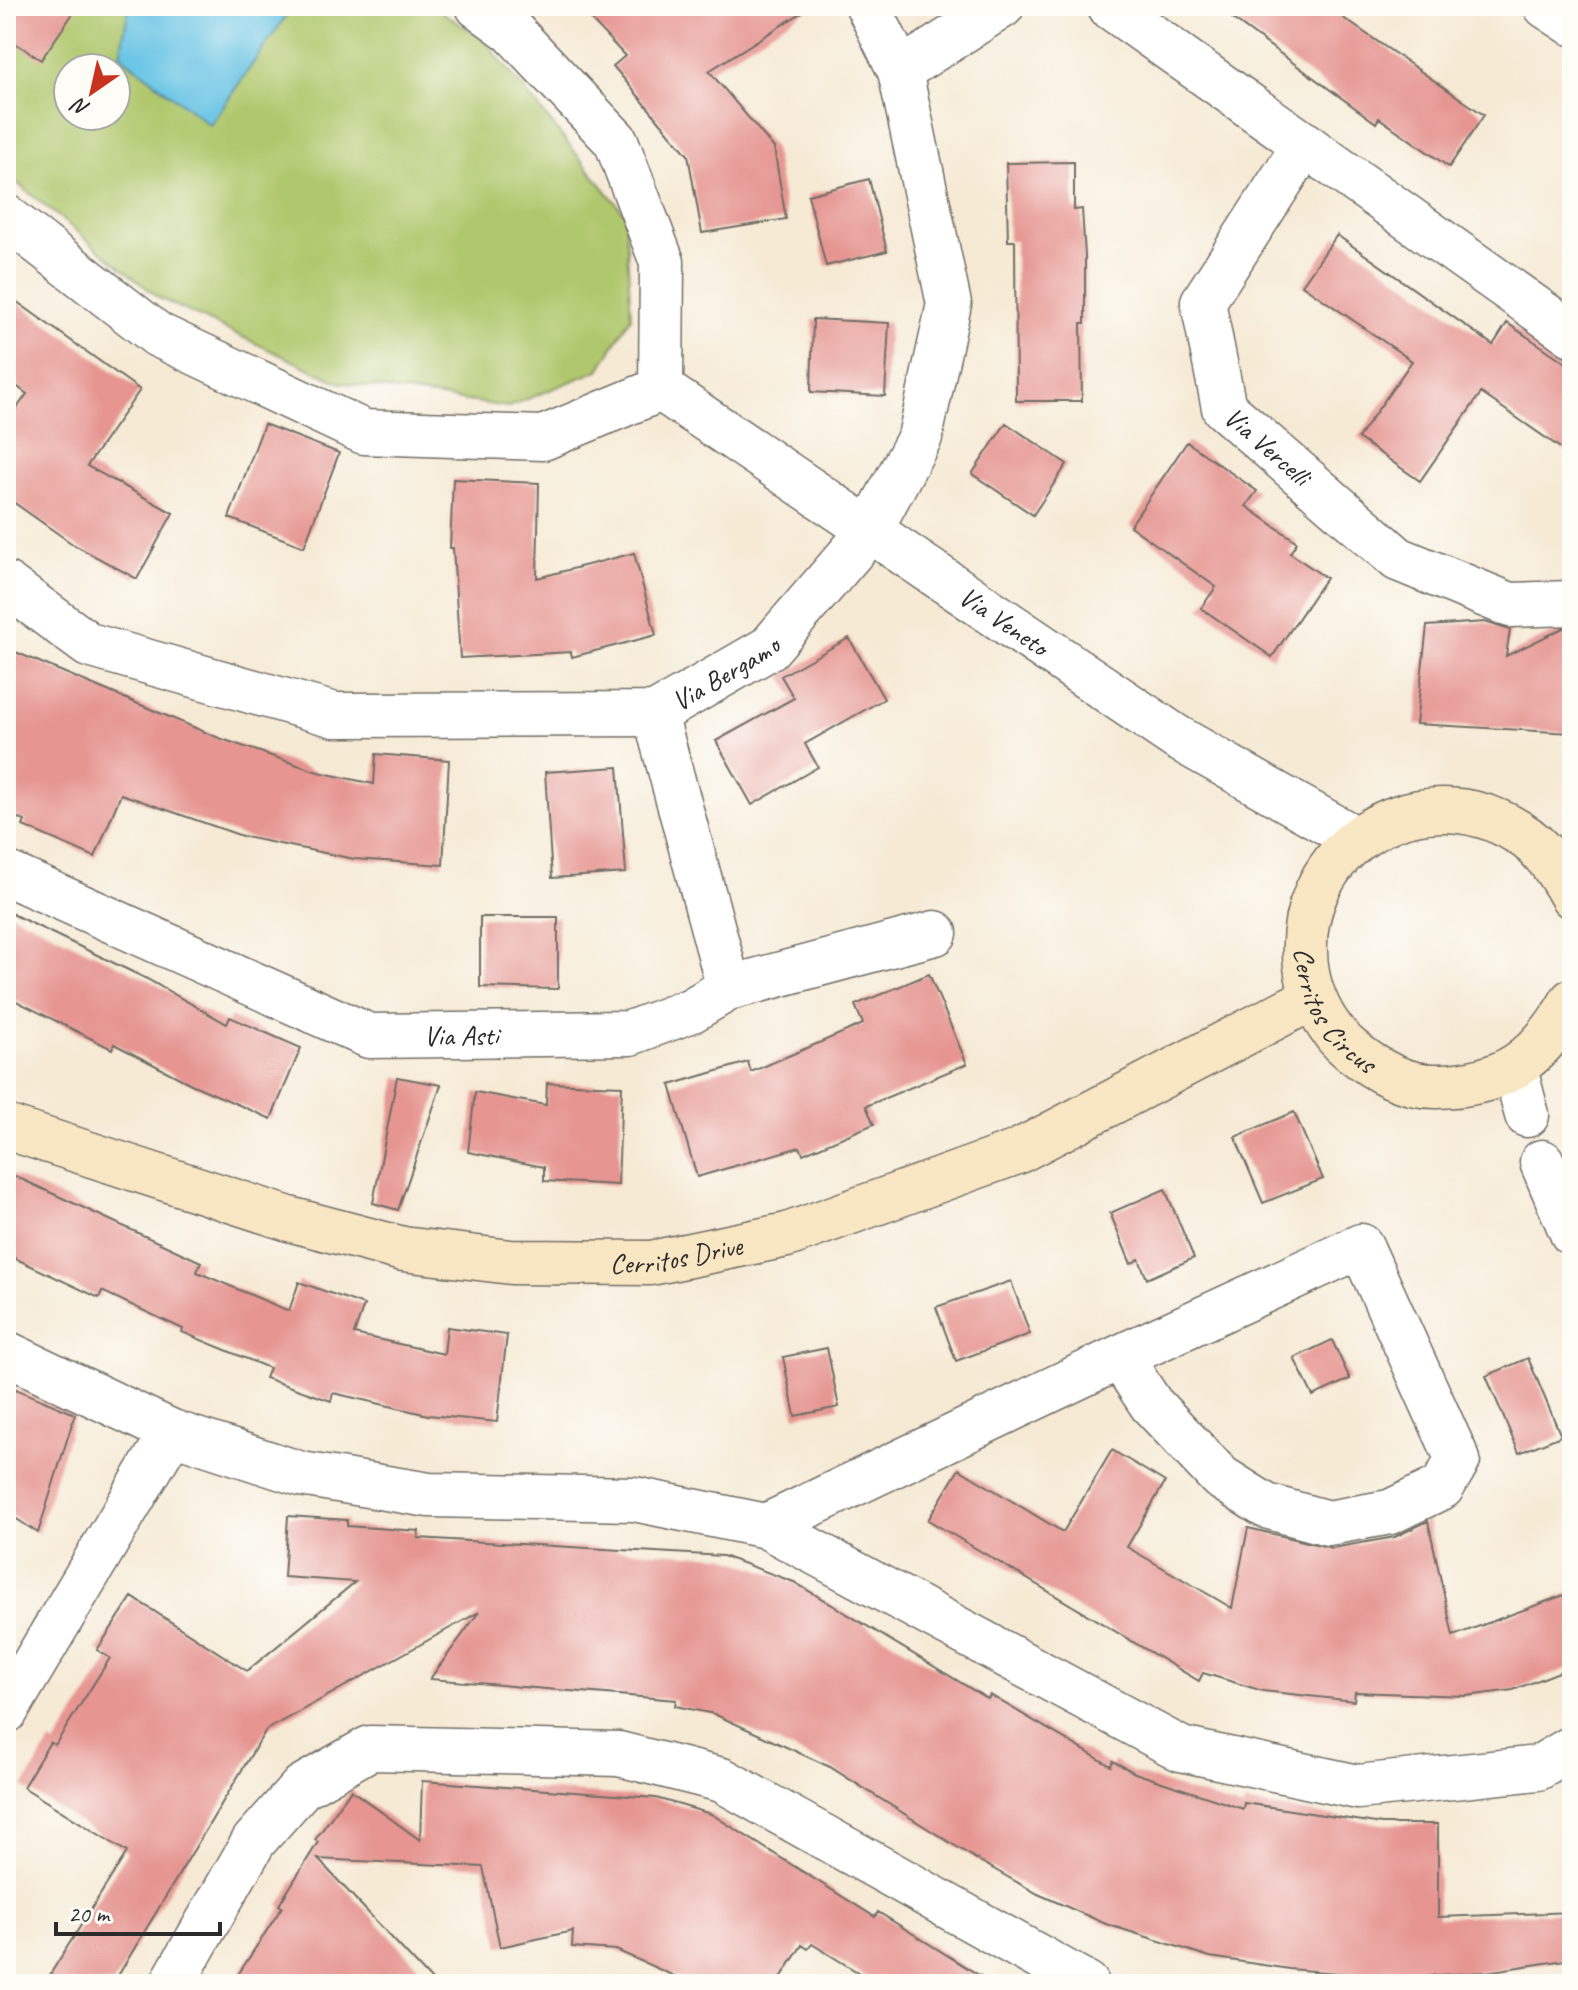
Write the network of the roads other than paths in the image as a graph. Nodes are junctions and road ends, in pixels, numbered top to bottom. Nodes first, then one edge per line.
1 (478, 6) edge
2 (868, 6) edge
3 (1002, 6) edge
4 (1109, 6) edge
5 (1546, 6) edge
6 (1572, 23) edge
7 (900, 71) junction
8 (1305, 144) junction
9 (6, 217) edge
10 (1572, 334) edge
11 (661, 389) junction
12 (869, 532) junction
13 (6, 584) edge
14 (1572, 603) edge
15 (655, 714) junction
16 (1356, 839) junction
17 (6, 873) edge
18 (1572, 896) edge
19 (935, 933) dead end
20 (729, 988) junction
21 (1312, 998) junction
22 (1572, 1001) edge
23 (1515, 1069) junction
24 (1527, 1115) dead end
25 (6, 1127) edge
26 (1542, 1162) dead end
27 (1572, 1233) edge
28 (6, 1353) edge
29 (1120, 1357) junction
30 (172, 1432) junction
31 (766, 1526) junction
32 (6, 1711) edge
33 (1572, 1748) edge
34 (172, 1984) edge
35 (1087, 1984) edge

1 - 11 street
2 - 7 street, Via Bergamo
3 - 7 street
4 - 8 street
5 - 6 street
7 - 12 street, Via Bergamo
8 - 10 street
8 - 14 street, Via Vercelli
9 - 11 street
11 - 12 street, Via Veneto
12 - 15 street, Via Bergamo
12 - 16 street, Via Veneto
13 - 15 street, Via Bergamo
15 - 20 street
16 - 18 street, Cerritos Circus
16 - 21 street, Cerritos Circus
17 - 20 street, Via Asti
19 - 20 street, Via Asti
21 - 23 street, Cerritos Circus
21 - 25 street, Cerritos Drive
22 - 23 street, Cerritos Circus
23 - 24 street
26 - 27 street
28 - 30 street
29 - 29 street
29 - 31 street
30 - 31 street
30 - 32 street
31 - 33 street
34 - 35 street

